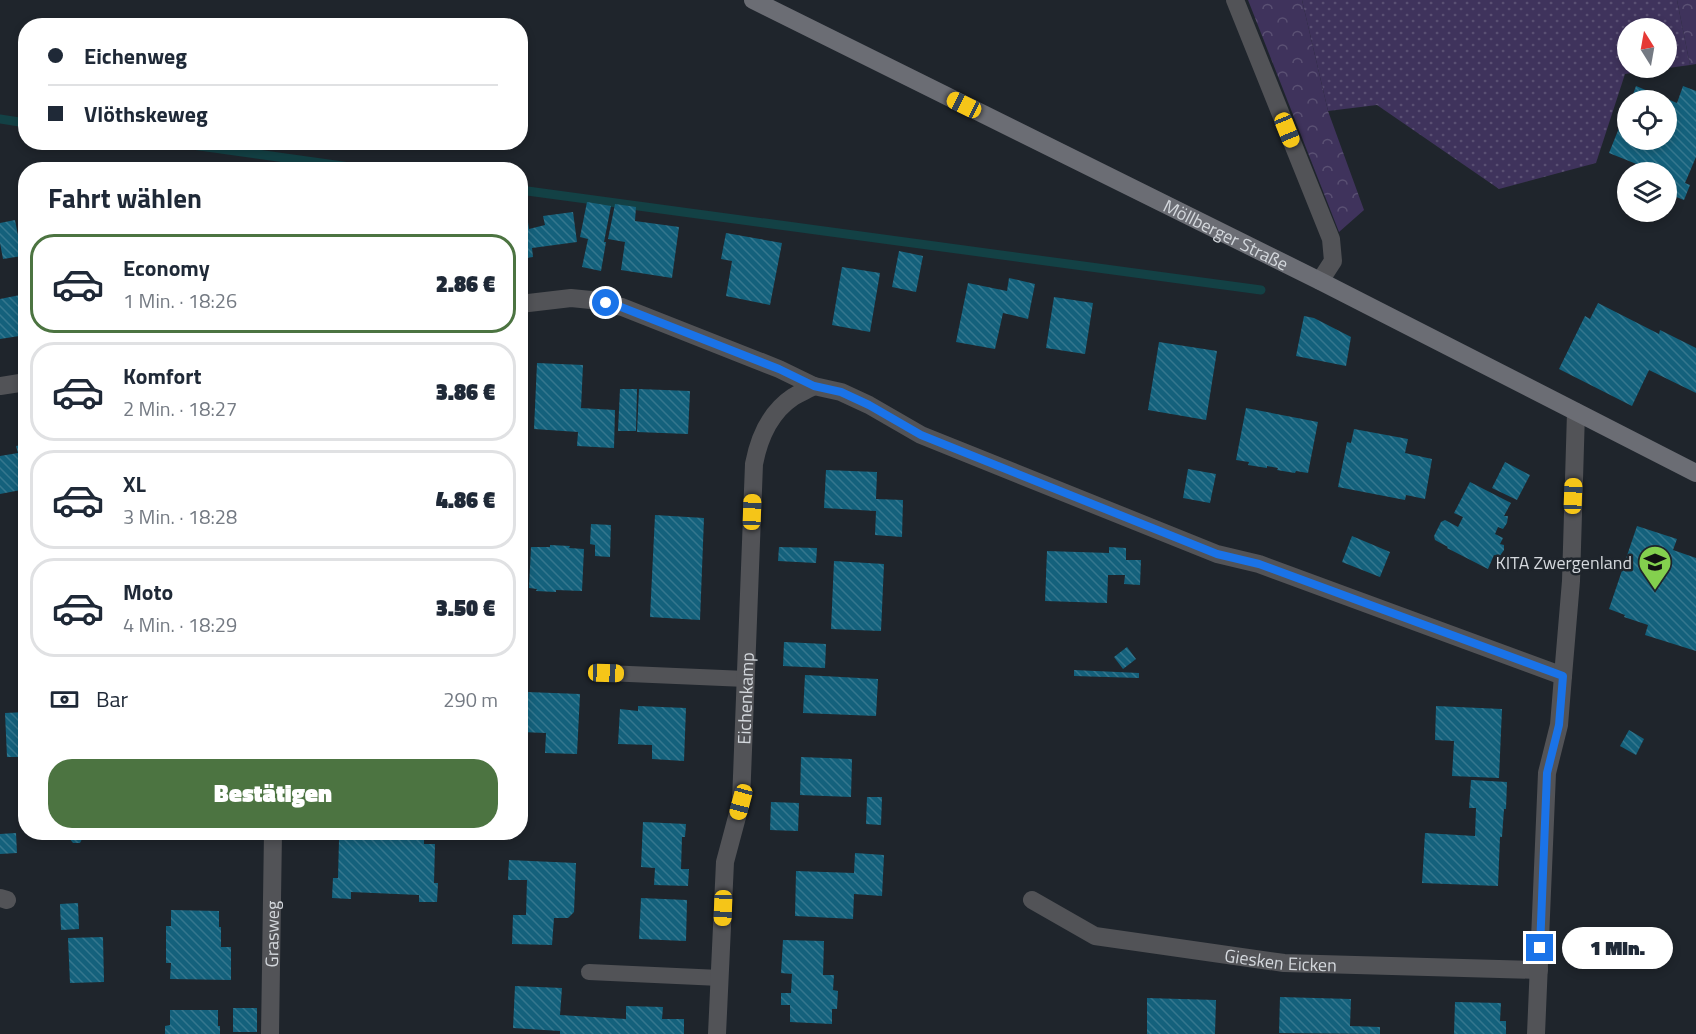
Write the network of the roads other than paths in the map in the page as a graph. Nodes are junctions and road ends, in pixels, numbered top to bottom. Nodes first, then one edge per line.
1 (753, 0) edge
2 (1234, 0) edge
3 (1320, 281) junction
4 (528, 303) edge
5 (18, 383) edge
6 (0, 386) edge
7 (814, 386) junction
8 (1576, 412) junction
9 (1696, 473) edge
10 (606, 673) dead end
11 (1563, 676) junction
12 (746, 679) junction
13 (273, 840) edge
14 (1032, 900) dead end
15 (1539, 970) junction
16 (589, 972) dead end
17 (720, 978) junction
18 (270, 1034) edge
19 (717, 1034) edge
20 (1536, 1034) edge

1 - 3 street, Möllberger Straße
2 - 3 street
3 - 8 street, Möllberger Straße
4 - 7 street
5 - 6 street
7 - 11 street
7 - 12 street, Eichenkamp
8 - 9 street, Möllberger Straße
8 - 11 street
10 - 12 lane
11 - 15 street
12 - 17 street, Eichenkamp
13 - 18 street, Grasweg
14 - 15 street, Giesken Eicken
15 - 20 street
16 - 17 lane
17 - 19 street, Eichenkamp

